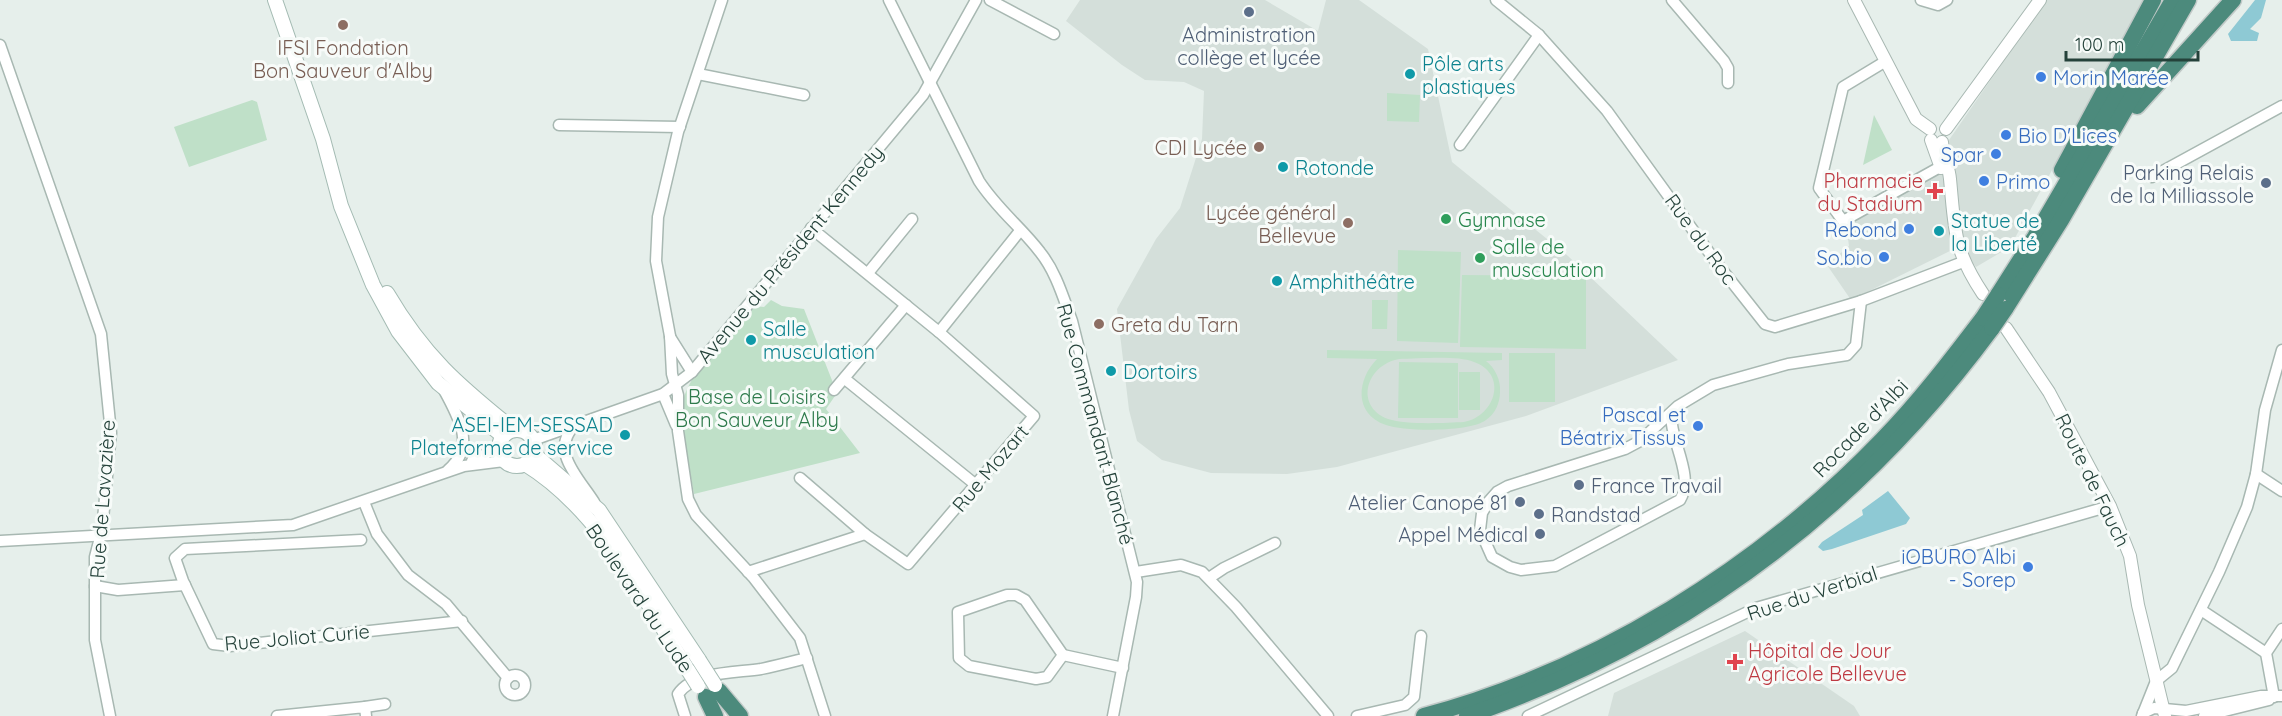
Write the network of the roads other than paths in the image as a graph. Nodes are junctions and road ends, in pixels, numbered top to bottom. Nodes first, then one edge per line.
1 (274, 0) edge
2 (722, 0) edge
3 (889, 0) edge
4 (976, 0) edge
5 (990, 0) edge
6 (1496, 0) edge
7 (1672, 0) edge
8 (1854, 0) edge
9 (1921, 0) edge
10 (1947, 0) edge
11 (2040, 0) edge
12 (2153, 0) edge
13 (2172, 0) edge
14 (2188, 0) edge
15 (2233, 0) edge
16 (1054, 34) dead end
17 (1539, 35) junction
18 (0, 45) edge
19 (1886, 61) junction
20 (698, 74) junction
21 (1728, 83) dead end
22 (930, 85) junction
23 (804, 95) dead end
24 (2282, 106) edge
25 (559, 125) dead end
26 (680, 127) junction
27 (1934, 137) junction
28 (1460, 145) dead end
29 (2104, 145) junction
30 (1940, 167) junction
31 (2152, 177) dead end
32 (1951, 201) junction
33 (912, 219) dead end
34 (811, 228) junction
35 (1019, 232) junction
36 (2035, 237) junction
37 (359, 248) junction
38 (1963, 262) junction
39 (868, 273) junction
40 (1995, 299) junction
41 (1861, 301) junction
42 (906, 305) junction
43 (1994, 325) junction
44 (939, 332) junction
45 (670, 336) junction
46 (2282, 350) edge
47 (692, 372) junction
48 (845, 379) junction
49 (441, 385) junction
50 (675, 386) junction
51 (834, 390) dead end
52 (663, 394) junction
53 (1671, 414) junction
54 (575, 425) junction
55 (678, 431) junction
56 (505, 438) junction
57 (534, 447) junction
58 (504, 461) junction
59 (525, 464) junction
60 (464, 466) junction
61 (443, 474) junction
62 (2256, 474) junction
63 (800, 478) dead end
64 (975, 484) junction
65 (2282, 491) edge
66 (364, 502) junction
67 (2110, 506) junction
68 (599, 510) junction
69 (261, 528) junction
70 (865, 534) junction
71 (98, 538) junction
72 (361, 540) dead end
73 (0, 541) edge
74 (1275, 543) dead end
75 (261, 546) junction
76 (748, 572) junction
77 (1136, 572) junction
78 (1209, 578) junction
79 (185, 585) junction
80 (95, 586) junction
81 (2201, 610) junction
82 (462, 621) junction
83 (2282, 629) edge
84 (1421, 636) dead end
85 (2266, 653) junction
86 (1063, 655) junction
87 (807, 658) junction
88 (1123, 668) junction
89 (508, 678) dead end
90 (2156, 681) junction
91 (710, 690) junction
92 (2278, 696) edge
93 (385, 704) dead end
94 (365, 711) edge
95 (2164, 712) edge
96 (2143, 714) edge
97 (110, 716) edge
98 (277, 716) edge
99 (685, 716) edge
100 (715, 716) edge
101 (719, 716) edge
102 (731, 716) edge
103 (740, 716) edge
104 (825, 716) edge
105 (1113, 716) edge
106 (1328, 716) edge
107 (1358, 716) edge
108 (1424, 716) edge
109 (1467, 716) edge
110 (1528, 716) edge
111 (2204, 716) edge

1 - 37 main road
2 - 20 street
3 - 22 street, Rue Commandant Blanché
4 - 22 street, Avenue du Président Kennedy
5 - 16 street
6 - 17 street, Rue du Roc
7 - 21 street
8 - 19 street
9 - 10 street
11 - 27 street
12 - 36 highway
13 - 36 highway, Rocade d'Albi
14 - 29 highway, Rocade d'Albi
15 - 29 highway
17 - 28 street
17 - 41 street, Rue du Roc
18 - 71 street, Rue de Lavazière
19 - 27 street
19 - 30 street
20 - 23 street
20 - 26 street
22 - 34 street, Avenue du Président Kennedy
22 - 35 street, Rue Commandant Blanché
24 - 31 street
25 - 26 street
26 - 45 street
27 - 30 street
27 - 32 street
29 - 40 highway, Rocade d'Albi
30 - 32 street
32 - 38 street
33 - 39 street
34 - 39 street
34 - 47 street, Avenue du Président Kennedy
35 - 44 street
35 - 77 street, Rue Commandant Blanché
36 - 40 highway, Rocade d'Albi
37 - 49 main road
37 - 56 main road
38 - 40 street
38 - 41 street, Rue du Roc
39 - 42 street
40 - 43 highway, Rocade d'Albi, bridge
41 - 53 street
42 - 44 street
42 - 48 street
43 - 67 street, Route de Fauch
43 - 108 highway, Rocade d'Albi
43 - 109 highway, Rocade d'Albi
44 - 64 street, Rue Mozart
45 - 47 street
45 - 50 street
46 - 62 street
47 - 50 street, Avenue du Président Kennedy
48 - 51 street
48 - 64 street
49 - 56 main road
49 - 61 street
50 - 52 street, Avenue du Président Kennedy
50 - 55 street
52 - 54 street, Avenue du Président Kennedy
52 - 55 street
53 - 53 street
54 - 57 street, Avenue du Président Kennedy
54 - 68 street, Boulevard du Lude
55 - 76 street
56 - 57 main road
56 - 58 main road
56 - 60 street
57 - 59 main road
57 - 68 main road, Boulevard du Lude
58 - 59 main road
58 - 60 street
59 - 91 main road, Boulevard du Lude, bridge
60 - 61 street
61 - 66 street
62 - 65 street
62 - 81 street
63 - 70 street, Rue Mozart
64 - 70 street, Rue Mozart
66 - 69 street
66 - 82 street
67 - 90 street, Route de Fauch
67 - 110 street, Rue du Verbial
68 - 91 main road, Boulevard du Lude, bridge
69 - 71 street
69 - 75 street
70 - 76 street
71 - 73 street
71 - 80 street, Rue de Lavazière
72 - 75 street
74 - 78 street
75 - 79 street
76 - 87 street
77 - 78 street
77 - 88 street, Rue Commandant Blanché
78 - 106 street
79 - 80 street
79 - 82 street, Rue Joliot Curie
80 - 97 street, Rue de Lavazière
81 - 85 street
81 - 90 street
82 - 89 street
83 - 85 street
84 - 107 street
85 - 92 street
86 - 86 street
86 - 88 street
87 - 99 street
87 - 104 street
88 - 105 street, Rue Commandant Blanché
90 - 95 street, Route de Fauch
90 - 96 street
91 - 100 highway
91 - 101 main road, Boulevard du Lude
91 - 102 main road, Boulevard du Lude
91 - 103 highway
92 - 95 street
92 - 111 street
93 - 94 street
94 - 98 street
95 - 96 street

